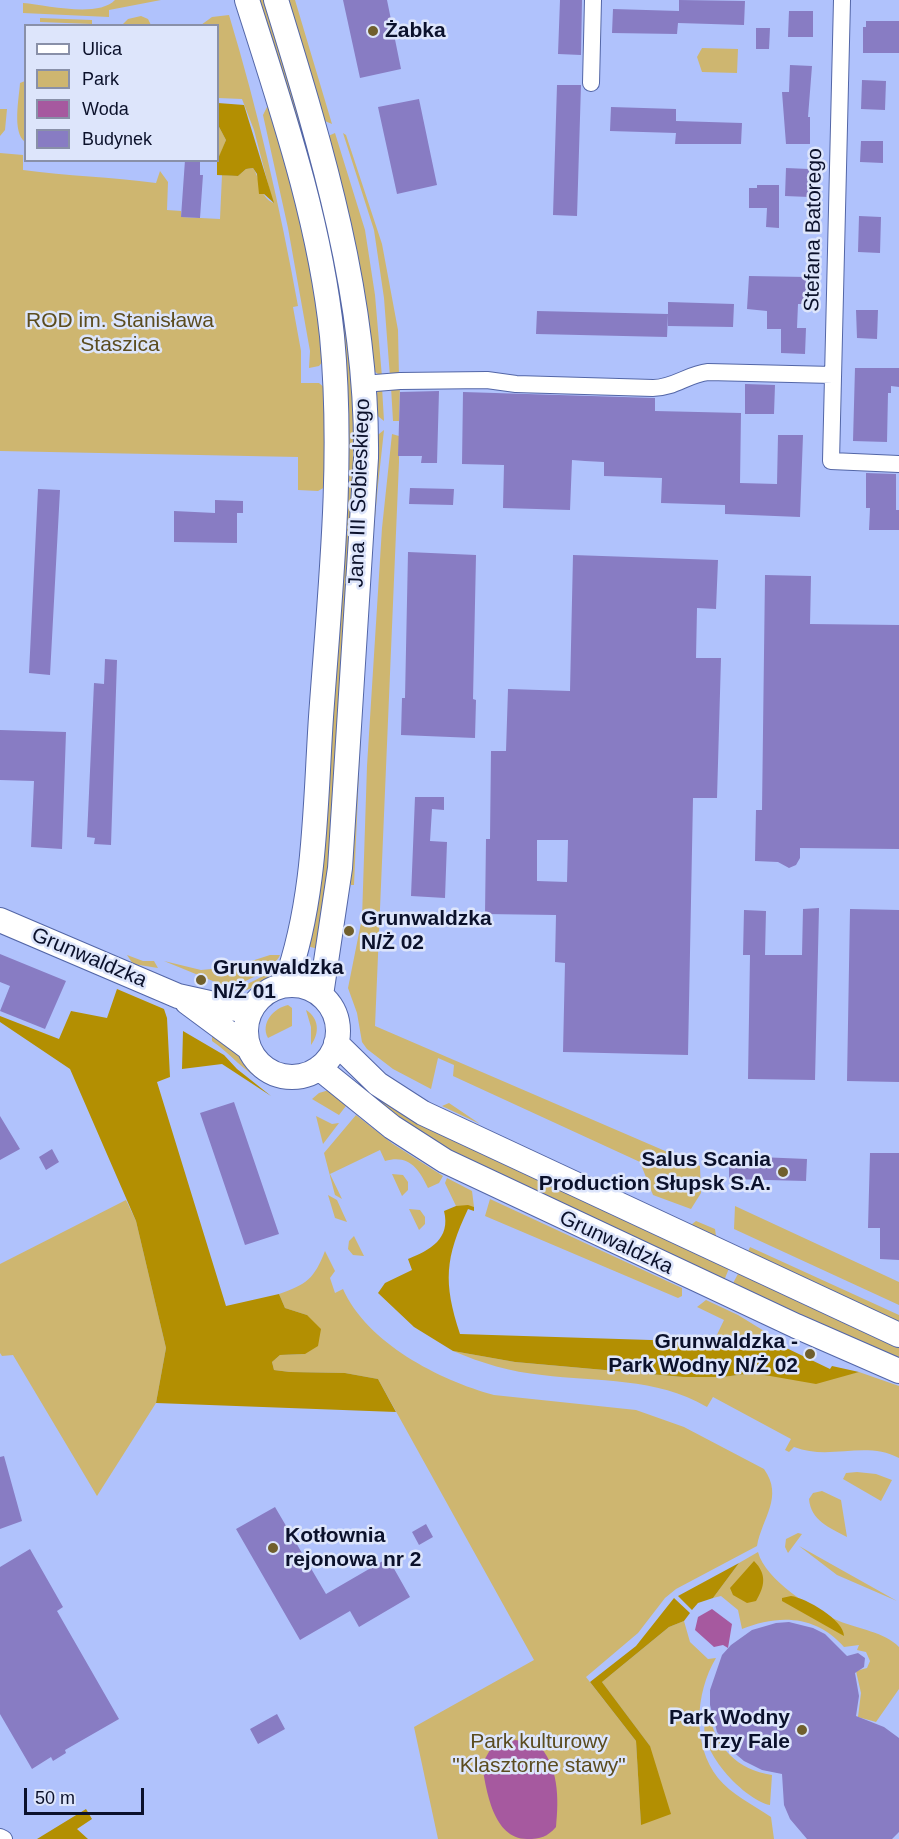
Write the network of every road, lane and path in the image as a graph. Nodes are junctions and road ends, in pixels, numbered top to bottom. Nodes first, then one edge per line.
1 (247, 0) edge
2 (276, 0) edge
3 (592, 0) edge
4 (842, 0) edge
5 (591, 83) dead end
6 (833, 375) junction
7 (363, 384) junction
8 (899, 464) edge
9 (0, 920) edge
10 (285, 986) junction
11 (321, 995) junction
12 (178, 996) junction
13 (250, 1012) junction
14 (336, 1043) junction
15 (249, 1048) junction
16 (320, 1068) junction
17 (899, 1335) edge
18 (899, 1371) edge
19 (0, 1837) edge
20 (4, 1839) edge

1 - 10 street, Jana III Sobieskiego
2 - 7 street, Jana III Sobieskiego
3 - 5 street
4 - 6 street, Stefana Batorego
6 - 7 street
6 - 8 street, Stefana Batorego
7 - 11 street, Jana III Sobieskiego
9 - 12 street, Grunwaldzka
10 - 11 street
10 - 13 street
11 - 14 street
12 - 13 street, Grunwaldzka
12 - 15 street, Grunwaldzka
13 - 15 street
14 - 16 street
14 - 17 street, Grunwaldzka
15 - 16 street
16 - 18 street, Grunwaldzka
19 - 20 street

